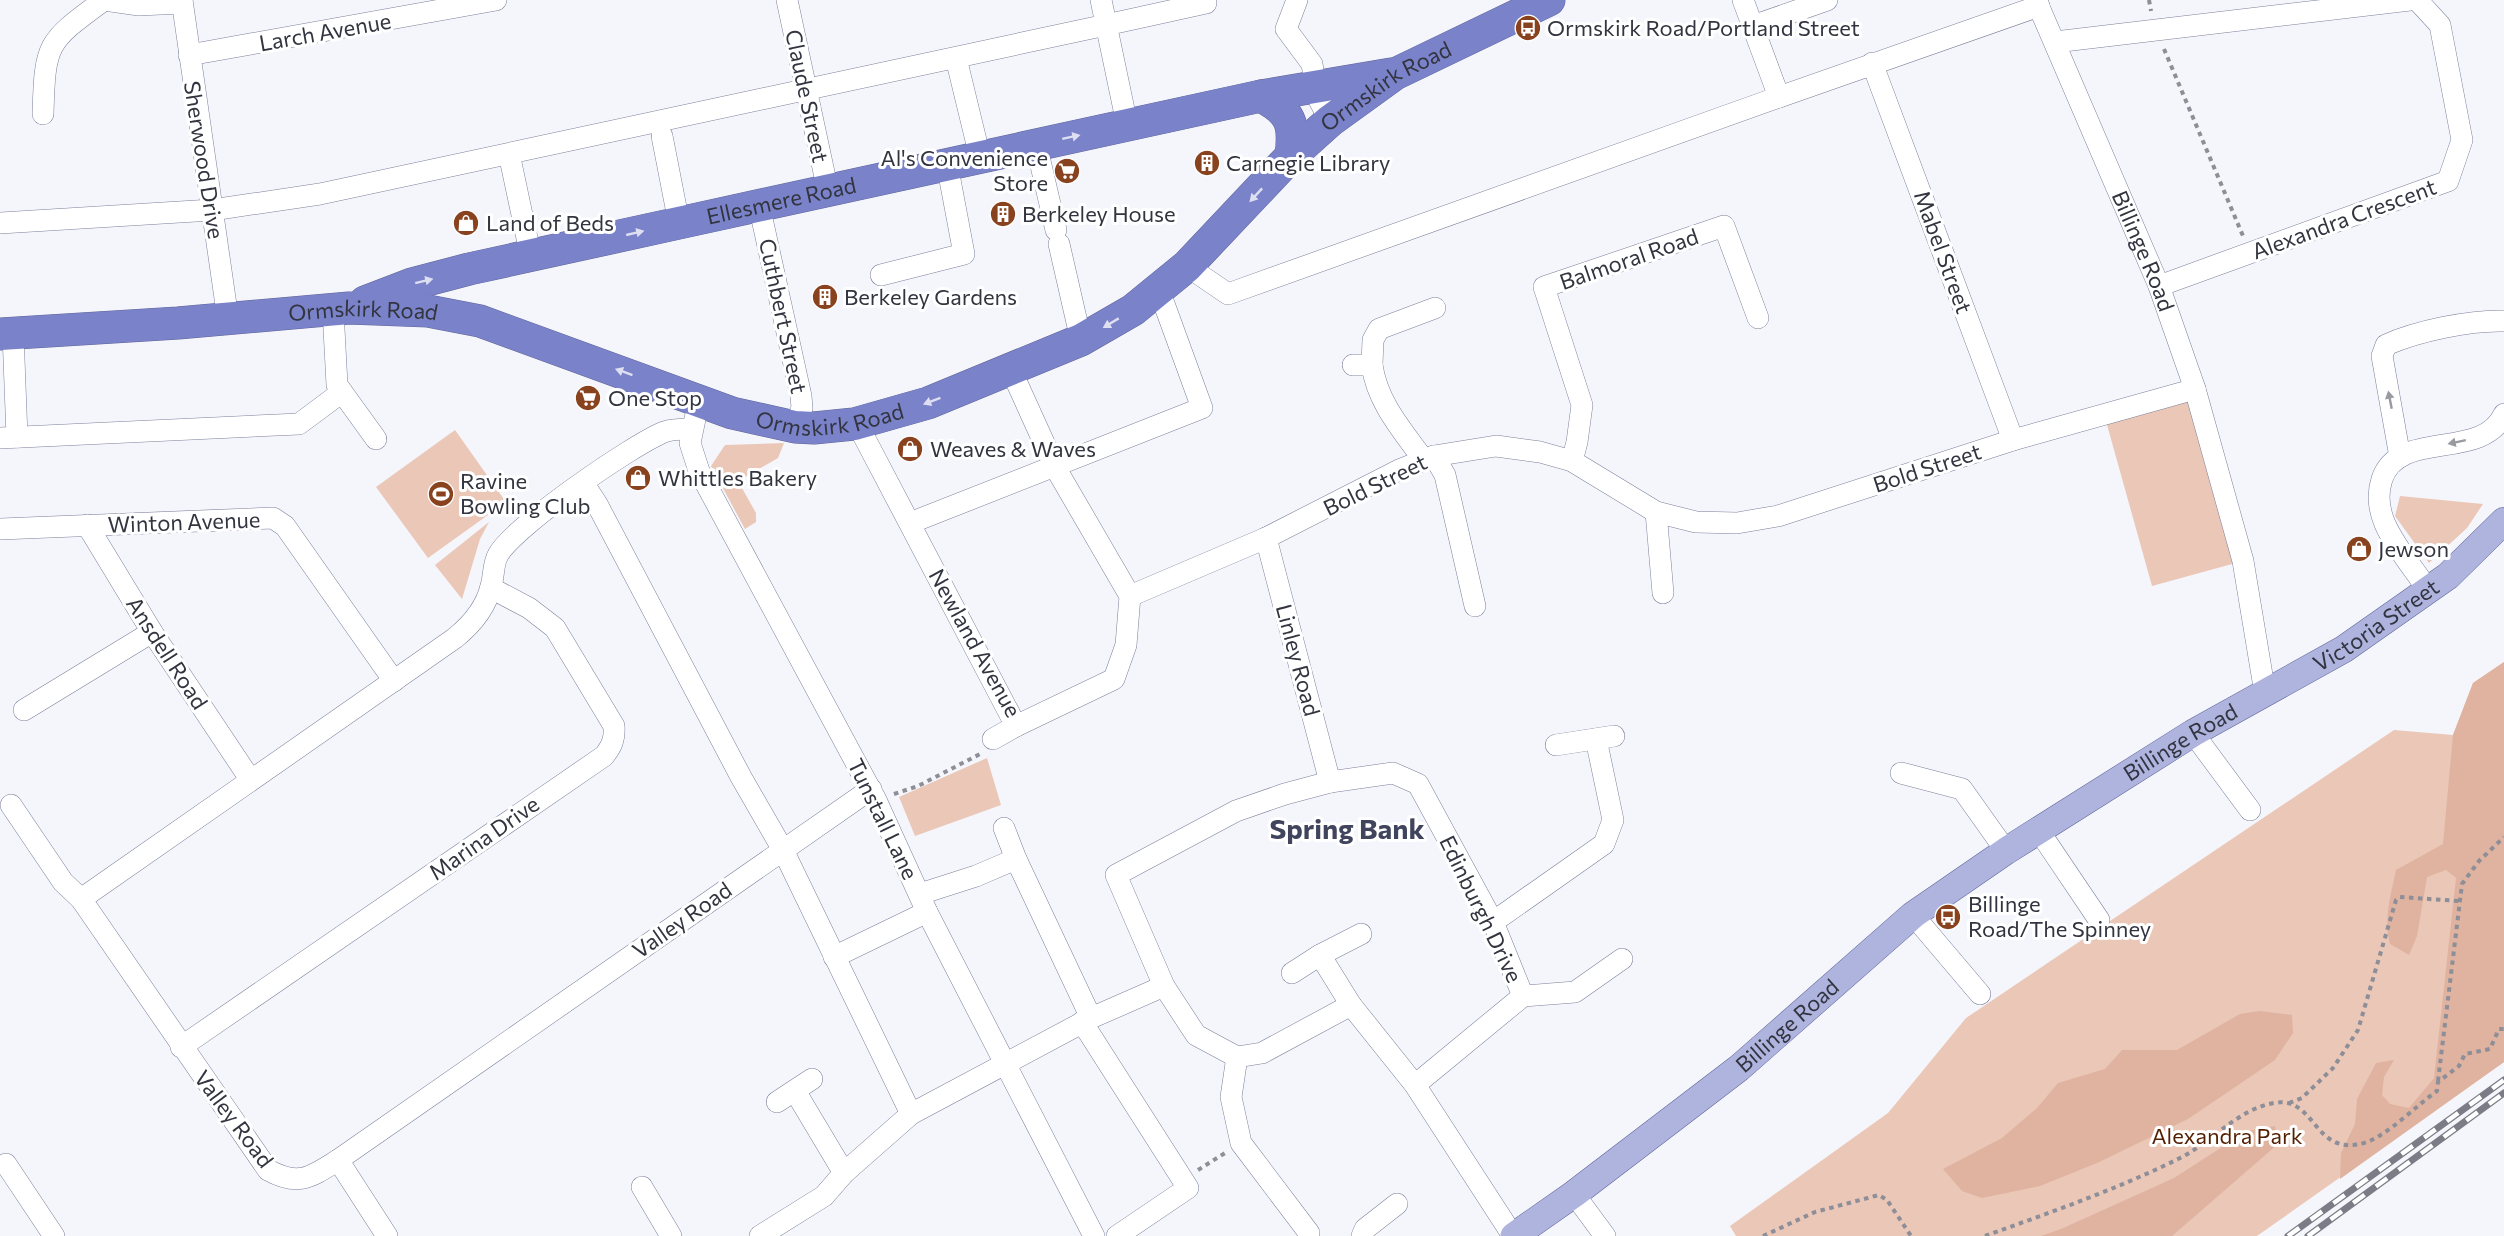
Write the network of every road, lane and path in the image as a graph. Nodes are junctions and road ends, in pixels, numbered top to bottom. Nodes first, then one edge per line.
1 (104, 0) edge
2 (496, 0) edge
3 (787, 0) edge
4 (1101, 0) edge
5 (1205, 0) edge
6 (1297, 0) edge
7 (1549, 0) edge
8 (1743, 0) edge
9 (1827, 0) edge
10 (2149, 0) edge
11 (2410, 0) edge
12 (2417, 0) edge
13 (182, 1) edge
14 (2037, 3) edge
15 (448, 5) edge
16 (1515, 7) edge
17 (1106, 25) junction
18 (1753, 26) junction
19 (2156, 30) junction
20 (2055, 42) junction
21 (189, 55) junction
22 (956, 58) junction
23 (1872, 63) junction
24 (1395, 74) junction
25 (1315, 86) junction
26 (806, 90) junction
27 (1261, 96) junction
28 (1779, 97) junction
29 (43, 114) dead end
30 (1330, 121) junction
31 (1127, 124) junction
32 (662, 136) dead end
33 (1036, 144) junction
34 (1291, 156) junction
35 (980, 157) junction
36 (511, 163) dead end
37 (946, 164) junction
38 (828, 191) junction
39 (759, 205) junction
40 (212, 210) junction
41 (0, 223) edge
42 (680, 223) junction
43 (2250, 253) junction
44 (531, 256) junction
45 (1187, 266) junction
46 (469, 269) junction
47 (881, 275) dead end
48 (2159, 286) junction
49 (1159, 290) junction
50 (1434, 308) dead end
51 (341, 309) junction
52 (1758, 318) dead end
53 (228, 319) junction
54 (480, 321) junction
55 (2504, 321) edge
56 (6, 334) edge
57 (1081, 339) junction
58 (1011, 370) junction
59 (2195, 389) junction
60 (342, 392) junction
61 (2504, 414) edge
62 (695, 415) junction
63 (854, 424) junction
64 (795, 427) junction
65 (8, 438) edge
66 (376, 439) dead end
67 (2013, 440) junction
68 (1428, 457) junction
69 (2400, 457) junction
70 (1572, 461) junction
71 (1054, 467) junction
72 (584, 484) junction
73 (1656, 513) junction
74 (2504, 521) edge
75 (910, 523) junction
76 (87, 525) junction
77 (0, 530) edge
78 (1266, 538) junction
79 (491, 588) junction
80 (2428, 590) junction
81 (1663, 593) dead end
82 (1130, 596) junction
83 (1475, 606) dead end
84 (152, 632) junction
85 (394, 681) junction
86 (2265, 693) junction
87 (24, 710) dead end
88 (1016, 726) junction
89 (2193, 733) junction
90 (993, 739) joint
91 (1556, 745) dead end
92 (1900, 773) dead end
93 (250, 779) junction
94 (1330, 782) junction
95 (874, 794) junction
96 (12, 805) dead end
97 (2250, 810) dead end
98 (1004, 828) dead end
99 (2039, 831) junction
100 (2504, 837) edge
101 (783, 850) junction
102 (2006, 850) junction
103 (1016, 859) junction
104 (81, 899) junction
105 (2459, 901) junction
106 (923, 903) junction
107 (1913, 915) junction
108 (2099, 920) dead end
109 (1493, 922) junction
110 (1361, 934) dead end
111 (1320, 955) junction
112 (834, 957) junction
113 (1622, 959) dead end
114 (1292, 973) dead end
115 (1164, 986) junction
116 (1980, 994) dead end
117 (1523, 996) junction
118 (1351, 1005) junction
119 (1087, 1020) junction
120 (2504, 1029) edge
121 (181, 1047) junction
122 (1237, 1057) junction
123 (1003, 1063) junction
124 (2438, 1082) junction
125 (1415, 1085) junction
126 (795, 1090) dead end
127 (2289, 1103) junction
128 (910, 1114) junction
129 (1241, 1143) junction
130 (338, 1160) junction
131 (7, 1164) edge
132 (844, 1173) junction
133 (1185, 1184) junction
134 (642, 1187) dead end
135 (1574, 1194) junction
136 (1397, 1204) dead end
137 (1310, 1233) dead end
138 (54, 1236) edge
139 (387, 1236) edge
140 (671, 1236) edge
141 (760, 1236) edge
142 (1094, 1236) edge
143 (1117, 1236) edge
144 (1362, 1236) edge
145 (1514, 1236) edge
146 (1605, 1236) edge
147 (1763, 1236) edge
148 (1911, 1236) edge
149 (1985, 1236) edge

1 - 13 street
1 - 29 street
2 - 15 street, Larch Avenue
3 - 26 street, Claude Street
4 - 17 street
5 - 17 street
6 - 25 street
7 - 16 highway, Ormskirk Road
8 - 18 street
9 - 18 street
10 - 19 path
11 - 19 street
12 - 43 street, Alexandra Crescent
13 - 21 street, Sherwood Drive
14 - 20 street, Billinge Road
14 - 23 street
15 - 21 street, Larch Avenue
16 - 24 highway, Ormskirk Road
17 - 22 street
17 - 31 street
18 - 28 street
19 - 20 street
19 - 43 path
20 - 48 street, Billinge Road
21 - 40 street, Sherwood Drive
22 - 26 street
22 - 35 street
23 - 28 street
23 - 67 street, Mabel Street
24 - 25 highway, Ellesmere Road
24 - 30 highway, Ormskirk Road
25 - 27 highway, Ellesmere Road
25 - 30 street
26 - 38 street, Claude Street
26 - 40 street
27 - 31 highway, Ellesmere Road
27 - 34 highway
28 - 45 street
30 - 34 highway, Ormskirk Road
33 -> 31 highway, Ellesmere Road
32 - 42 street
33 - 35 highway, Ellesmere Road
33 - 57 street
34 -> 45 highway, Ormskirk Road
35 - 37 highway, Ellesmere Road
36 - 44 street
37 - 38 highway, Ellesmere Road
37 - 47 street
38 - 39 highway, Ellesmere Road
39 - 42 highway, Ellesmere Road
39 - 64 street, Cuthbert Street
40 - 41 street
40 - 53 street, Sherwood Drive
44 -> 42 highway, Ellesmere Road
43 - 48 street, Alexandra Crescent
44 - 46 highway, Ellesmere Road
45 - 49 highway, Ormskirk Road
51 -> 46 highway, Ellesmere Road
46 - 54 highway
48 - 59 street, Billinge Road
49 -> 57 highway, Ormskirk Road
49 - 71 street
50 - 68 street
51 - 53 highway, Ormskirk Road
51 - 54 highway, Ormskirk Road
51 - 60 street
52 - 70 street, Balmoral Road
53 - 56 highway, Ormskirk Road
62 -> 54 highway, Ormskirk Road
69 -> 55 street
56 - 65 street
57 - 58 highway, Ormskirk Road
58 -> 63 highway, Ormskirk Road
58 - 71 street
59 - 67 street, Bold Street
59 - 86 street, Billinge Road
60 - 65 street
60 - 66 street
61 -> 69 street
62 - 64 highway, Ormskirk Road
62 - 72 street
62 - 95 street, Tunstall Lane
63 - 64 highway, Ormskirk Road
63 - 75 street, Newland Avenue
67 - 73 street, Bold Street
68 - 70 street, Bold Street
68 - 78 street, Bold Street
68 - 83 street
69 - 80 street
70 - 73 street, Bold Street
71 - 75 street
71 - 82 street
72 - 79 street
72 - 101 street
73 - 81 street
74 - 80 main road, Victoria Street
75 - 88 street, Newland Avenue
76 - 77 street, Winton Avenue
76 - 84 street, Ansdell Road
76 - 85 street, Winton Avenue
78 - 82 street, Bold Street
78 - 94 street, Linley Road
79 - 85 street
79 - 121 street, Marina Drive
80 - 86 main road, Victoria Street
82 - 88 street, Newland Avenue
84 - 87 street
84 - 93 street, Ansdell Road
85 - 93 street
86 - 89 main road, Billinge Road
88 - 90 street
89 - 97 street
89 - 99 main road, Billinge Road
90 - 95 path
91 - 109 street
92 - 102 street
93 - 104 street
94 - 109 street, Edinburgh Drive
94 - 115 street, Edinburgh Drive
95 - 101 street, Valley Road
95 - 106 street, Tunstall Lane
96 - 104 street, Valley Road
98 - 103 street
99 - 102 main road, Billinge Road
99 - 108 street
100 - 105 path
101 - 112 street
101 - 130 street, Valley Road
102 - 107 main road, Billinge Road
103 - 106 street
103 - 119 street
104 - 121 street, Valley Road
105 - 124 path
105 - 127 path
106 - 112 street
106 - 123 street, Tunstall Lane
107 - 116 street
107 - 135 main road, Billinge Road
109 - 117 street, Edinburgh Drive
110 - 111 street
111 - 114 street
111 - 118 street
112 - 128 street
113 - 117 street
115 - 119 street
115 - 122 street, Edinburgh Drive
117 - 125 street, Edinburgh Drive
118 - 122 street
118 - 125 street
119 - 123 street
119 - 133 street
120 - 124 path
121 - 130 street, Valley Road
122 - 129 street
123 - 128 street
123 - 142 street, Tunstall Lane
124 - 127 path
125 - 145 street
126 - 132 street
127 - 149 path
128 - 132 street
129 - 133 path
129 - 137 street
130 - 139 street
131 - 138 street
132 - 141 street
133 - 143 street
134 - 140 street
135 - 145 main road, Billinge Road
135 - 146 street
136 - 144 street
147 - 148 path

